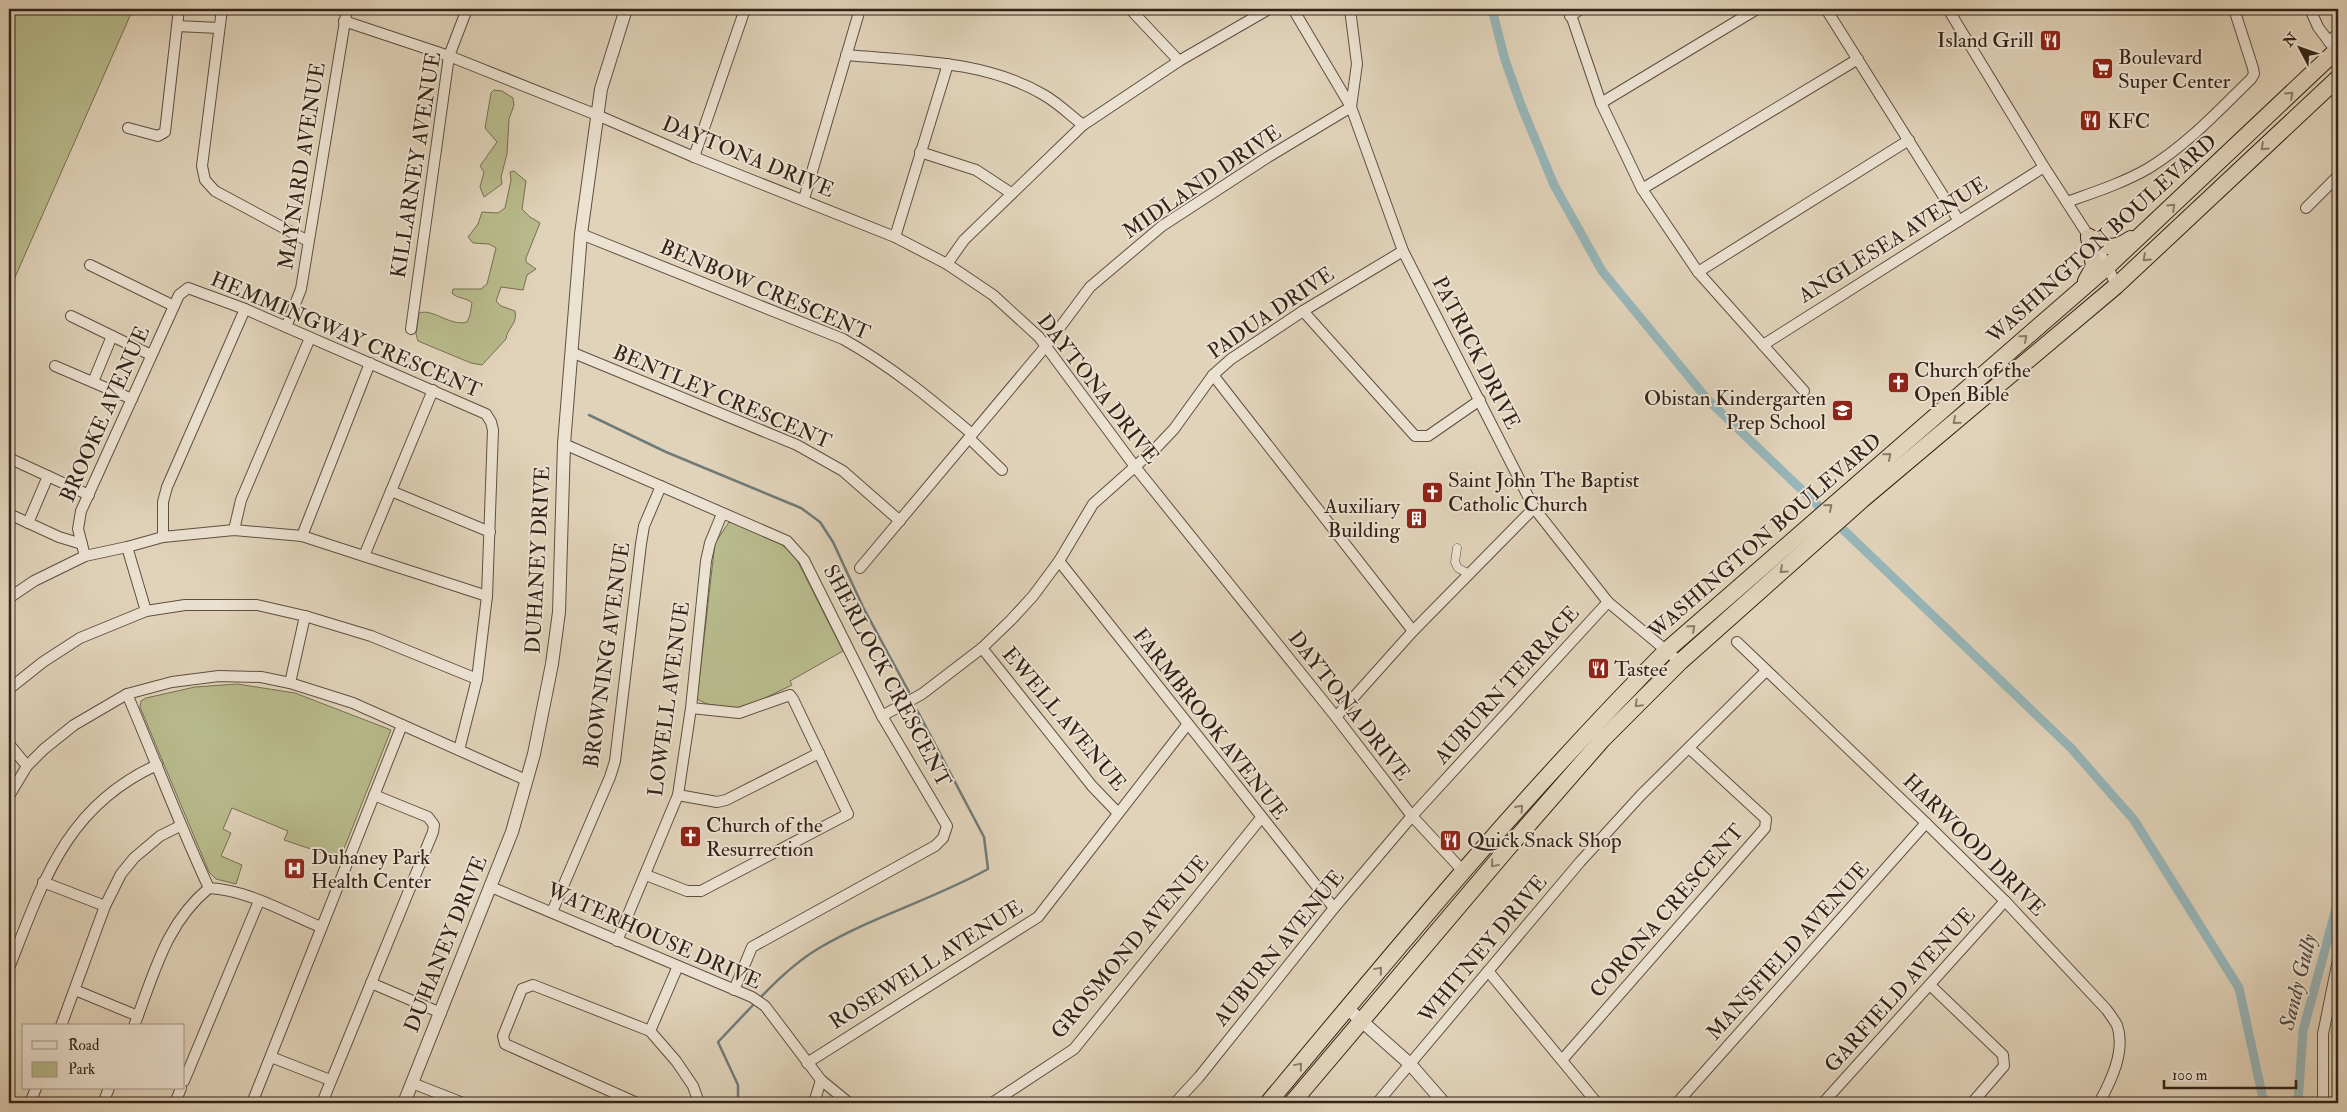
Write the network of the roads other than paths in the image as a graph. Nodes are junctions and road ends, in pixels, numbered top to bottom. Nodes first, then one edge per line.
1 (179, 9) edge
2 (222, 9) edge
3 (347, 9) edge
4 (466, 9) edge
5 (626, 9) edge
6 (745, 9) edge
7 (860, 9) edge
8 (1130, 9) edge
9 (1269, 9) edge
10 (1293, 9) edge
11 (1350, 9) edge
12 (1581, 9) edge
13 (1757, 9) edge
14 (1826, 9) edge
15 (1948, 9) edge
16 (2234, 9) edge
17 (2310, 9) edge
18 (1569, 12) edge
19 (344, 21) junction
20 (177, 26) junction
21 (219, 28) junction
22 (2338, 32) edge
23 (2334, 47) edge
24 (846, 55) junction
25 (449, 56) junction
26 (1858, 59) junction
27 (1179, 61) junction
28 (948, 64) junction
29 (2338, 78) edge
30 (1600, 103) junction
31 (1351, 107) junction
32 (597, 115) junction
33 (1083, 125) junction
34 (128, 128) dead end
35 (1909, 140) junction
36 (920, 152) junction
37 (694, 157) junction
38 (2044, 167) junction
39 (2338, 176) edge
40 (1642, 189) junction
41 (1011, 193) junction
42 (804, 198) junction
43 (2067, 202) junction
44 (2306, 208) dead end
45 (1959, 221) junction
46 (2146, 231) junction
47 (581, 234) junction
48 (896, 236) junction
49 (2089, 237) junction
50 (308, 241) junction
51 (1402, 251) junction
52 (947, 264) junction
53 (90, 265) dead end
54 (2108, 266) junction
55 (1698, 272) junction
56 (2116, 286) junction
57 (183, 291) joint
58 (2068, 301) junction
59 (174, 306) junction
60 (245, 309) junction
61 (1302, 311) junction
62 (71, 316) dead end
63 (286, 327) junction
64 (411, 329) dead end
65 (112, 336) junction
66 (310, 338) junction
67 (1763, 345) junction
68 (1046, 346) junction
69 (571, 352) junction
70 (151, 355) junction
71 (370, 363) junction
72 (55, 366) dead end
73 (1213, 375) junction
74 (93, 382) junction
75 (433, 390) junction
76 (1804, 391) dead end
77 (132, 399) junction
78 (1480, 400) junction
79 (970, 436) junction
80 (564, 444) junction
81 (13, 460) dead end
82 (1136, 468) junction
83 (1002, 470) dead end
84 (48, 476) junction
85 (661, 486) junction
86 (390, 491) junction
87 (1857, 493) junction
88 (89, 495) junction
89 (1534, 508) junction
90 (9, 514) edge
91 (722, 514) junction
92 (900, 521) junction
93 (28, 523) junction
94 (234, 530) junction
95 (490, 532) junction
96 (302, 536) junction
97 (163, 537) junction
98 (82, 544) junction
99 (127, 547) junction
100 (1457, 548) dead end
101 (85, 556) junction
102 (364, 556) junction
103 (1059, 561) junction
104 (860, 568) dead end
105 (1469, 574) junction
106 (487, 596) junction
107 (9, 598) edge
108 (1608, 602) junction
109 (146, 611) junction
110 (305, 616) junction
111 (1413, 631) junction
112 (1737, 642) dead end
113 (982, 648) junction
114 (1667, 650) junction
115 (1680, 662) junction
116 (1766, 671) junction
117 (476, 679) junction
118 (290, 683) junction
119 (9, 690) edge
120 (127, 694) junction
121 (691, 708) junction
122 (882, 716) junction
123 (1336, 718) junction
124 (402, 725) junction
125 (1187, 725) junction
126 (9, 744) edge
127 (1689, 748) junction
128 (459, 750) junction
129 (819, 753) junction
130 (158, 765) junction
131 (26, 766) junction
132 (526, 780) junction
133 (374, 795) junction
134 (678, 795) junction
135 (9, 796) edge
136 (1118, 813) junction
137 (1412, 816) junction
138 (1260, 818) junction
139 (1926, 823) junction
140 (180, 826) junction
141 (1463, 871) junction
142 (646, 875) junction
143 (43, 882) junction
144 (491, 887) junction
145 (209, 888) junction
146 (259, 901) junction
147 (2005, 901) junction
148 (105, 906) junction
149 (1334, 908) junction
150 (552, 912) junction
151 (321, 927) junction
152 (618, 941) junction
153 (2338, 960) edge
154 (678, 966) junction
155 (9, 968) edge
156 (1488, 971) junction
157 (371, 983) junction
158 (1930, 985) junction
159 (75, 990) junction
160 (734, 990) junction
161 (1347, 1008) junction
162 (441, 1013) junction
163 (1362, 1020) junction
164 (136, 1021) edge
165 (62, 1024) edge
166 (650, 1031) junction
167 (271, 1057) junction
168 (1562, 1060) junction
169 (807, 1063) junction
170 (1410, 1064) junction
171 (185, 1079) edge
172 (330, 1080) junction
173 (821, 1080) junction
174 (412, 1083) junction
175 (35, 1090) edge
176 (108, 1090) edge
177 (180, 1090) edge
178 (30, 1103) edge
179 (103, 1103) edge
180 (174, 1103) edge
181 (252, 1103) edge
182 (322, 1103) edge
183 (404, 1103) edge
184 (463, 1103) edge
185 (637, 1103) edge
186 (699, 1103) edge
187 (814, 1103) edge
188 (849, 1103) edge
189 (992, 1103) edge
190 (1175, 1103) edge
191 (1268, 1103) edge
192 (1292, 1103) edge
193 (1377, 1103) edge
194 (1444, 1103) edge
195 (1596, 1103) edge
196 (1678, 1103) edge
197 (1823, 1103) edge
198 (1972, 1103) edge
199 (2099, 1103) edge
200 (2323, 1103) edge

1 - 20 street
2 - 21 street
3 - 19 street, MAYNARD AVENUE
4 - 25 street, KILLARNEY AVENUE
5 - 32 street, DUHANEY DRIVE
6 - 37 street
7 - 24 street
8 - 27 street
9 - 27 street
10 - 31 street
11 - 31 street, PATRICK DRIVE
12 - 18 street
13 - 30 street
14 - 26 street
15 - 38 street
16 - 43 street
17 - 23 street
18 - 30 street
19 - 25 street, DAYTONA DRIVE
19 - 50 street, MAYNARD AVENUE
20 - 21 street
20 - 34 street
21 - 50 street
22 - 23 street
46 -> 23 highway, WASHINGTON BOULEVARD
24 - 28 street
24 - 42 street
25 - 32 street, DAYTONA DRIVE
25 - 64 street, KILLARNEY AVENUE
26 - 35 street
26 - 40 street
27 - 33 street
28 - 33 street
28 - 36 street
29 -> 56 highway, WASHINGTON BOULEVARD
30 - 40 street
31 - 51 street, PATRICK DRIVE
31 - 68 street, MIDLAND DRIVE
32 - 37 street, DAYTONA DRIVE
32 - 47 street, DUHANEY DRIVE
33 - 41 street
35 - 45 street
35 - 55 street
36 - 41 street
36 - 48 street
37 - 42 street, DAYTONA DRIVE
38 - 43 street
38 - 45 street, ANGLESEA AVENUE
39 - 44 street
40 - 55 street
41 - 52 street
42 - 48 street, DAYTONA DRIVE
43 - 49 street
45 - 67 street, ANGLESEA AVENUE
46 - 49 highway
46 - 54 highway, WASHINGTON BOULEVARD
47 - 69 street, DUHANEY DRIVE
47 - 79 street, BENBOW CRESCENT
48 - 52 street, DAYTONA DRIVE
49 - 54 street
49 - 58 highway
50 - 63 street, MAYNARD AVENUE
51 - 61 street, PADUA DRIVE
51 - 78 street, PATRICK DRIVE
52 - 68 street, DAYTONA DRIVE
53 - 59 street
54 - 56 street
54 - 58 highway, WASHINGTON BOULEVARD
55 - 67 street
56 -> 87 highway, WASHINGTON BOULEVARD
57 - 59 street, BROOKE AVENUE
57 - 60 street, HEMMINGWAY CRESCENT
87 -> 58 highway, WASHINGTON BOULEVARD
59 - 70 street, BROOKE AVENUE
60 - 63 street, HEMMINGWAY CRESCENT
60 - 97 street
61 - 73 street, PADUA DRIVE
61 - 78 street
62 - 65 street
63 - 66 street, HEMMINGWAY CRESCENT
65 - 70 street
65 - 74 street
66 - 71 street, HEMMINGWAY CRESCENT
66 - 94 street
67 - 76 street
68 - 79 street, MIDLAND DRIVE
68 - 82 street, DAYTONA DRIVE
69 - 80 street, DUHANEY DRIVE
69 - 92 street, BENTLEY CRESCENT
70 - 77 street, BROOKE AVENUE
71 - 75 street, HEMMINGWAY CRESCENT
71 - 96 street
72 - 74 street
73 - 82 street, PADUA DRIVE
73 - 111 street
74 - 77 street
75 - 86 street
75 - 95 street, HEMMINGWAY CRESCENT
77 - 88 street, BROOKE AVENUE
78 - 89 street, PATRICK DRIVE
79 - 83 street, BENBOW CRESCENT
79 - 92 street, MIDLAND DRIVE
80 - 85 street, SHERLOCK CRESCENT
80 - 132 street, DUHANEY DRIVE
81 - 84 street
82 - 103 street, PADUA DRIVE
82 - 123 street, DAYTONA DRIVE
84 - 88 street
84 - 93 street
85 - 91 street, SHERLOCK CRESCENT
85 - 150 street, BROWNING AVENUE
86 - 95 street
86 - 102 street
114 -> 87 highway, WASHINGTON BOULEVARD
87 -> 115 highway, WASHINGTON BOULEVARD
88 - 98 street, BROOKE AVENUE
89 - 105 street
89 - 108 street, PATRICK DRIVE
90 - 93 street
91 - 121 street, LOWELL AVENUE
91 - 122 street, SHERLOCK CRESCENT
92 - 104 street, MIDLAND DRIVE
93 - 98 street
94 - 96 street
94 - 97 street
95 - 106 street, HEMMINGWAY CRESCENT
96 - 102 street
97 - 99 street
98 - 101 street, BROOKE AVENUE
99 - 101 street
99 - 109 street
100 - 105 street
101 - 107 street
102 - 106 street
103 - 113 street, PADUA DRIVE
103 - 125 street, FARMBROOK AVENUE
105 - 111 street
106 - 117 street, HEMMINGWAY CRESCENT
108 - 114 street, PATRICK DRIVE
108 - 137 street, AUBURN TERRACE
109 - 110 street
109 - 119 street
110 - 117 street
110 - 118 street
111 - 123 street
112 - 116 street, HARWOOD DRIVE
113 - 122 street, PADUA DRIVE
113 - 136 street, EWELL AVENUE
114 - 115 street, PATRICK DRIVE
141 -> 114 highway, WASHINGTON BOULEVARD
115 -> 163 highway, WASHINGTON BOULEVARD
116 - 127 street, WHITNEY DRIVE
116 - 139 street, HARWOOD DRIVE
117 - 128 street, HEMMINGWAY CRESCENT
118 - 120 street
118 - 124 street
120 - 130 street
120 - 131 street
121 - 129 street
121 - 134 street, LOWELL AVENUE
122 - 160 street, SHERLOCK CRESCENT
123 - 137 street, DAYTONA DRIVE
124 - 128 street
124 - 133 street
125 - 136 street, ROSEWELL AVENUE
125 - 138 street, FARMBROOK AVENUE
126 - 131 street
127 - 156 street, WHITNEY DRIVE
127 - 168 street, CORONA CRESCENT
128 - 132 street
129 - 134 street
129 - 142 street
130 - 140 street
130 - 143 street
131 - 135 street
132 - 144 street, DUHANEY DRIVE
133 - 151 street
133 - 157 street
134 - 142 street, LOWELL AVENUE
136 - 169 street, ROSEWELL AVENUE
137 - 141 street, DAYTONA DRIVE
137 - 149 street, AUBURN AVENUE
138 - 149 street, FARMBROOK AVENUE
138 - 189 street, GROSMOND AVENUE
139 - 147 street, HARWOOD DRIVE
139 - 196 street, MANSFIELD AVENUE
140 - 145 street
140 - 148 street
161 -> 141 highway, WASHINGTON BOULEVARD
142 - 152 street, LOWELL AVENUE
143 - 148 street
143 - 155 street
144 - 150 street, WATERHOUSE DRIVE
144 - 162 street, DUHANEY DRIVE
145 - 146 street
145 - 164 street
146 - 151 street
146 - 171 street
147 - 158 street, GARFIELD AVENUE
147 - 199 street, HARWOOD DRIVE
148 - 159 street
149 - 190 street, AUBURN AVENUE
150 - 152 street, WATERHOUSE DRIVE
151 - 167 street
152 - 154 street, WATERHOUSE DRIVE
153 - 200 street
154 - 160 street, WATERHOUSE DRIVE
154 - 166 street
156 - 168 street
156 - 170 street, WHITNEY DRIVE
157 - 162 street
157 - 172 street
158 - 197 street, GARFIELD AVENUE
158 - 198 street
159 - 164 street
159 - 165 street
160 - 169 street, WATERHOUSE DRIVE
161 - 163 street
191 -> 161 highway, WASHINGTON BOULEVARD
162 - 174 street, DUHANEY DRIVE
163 - 170 street
163 - 192 highway, WASHINGTON BOULEVARD
166 - 185 street
166 - 186 street
167 - 172 street
167 - 181 street
168 - 195 street
169 - 173 street, WATERHOUSE DRIVE
170 - 193 street, WHITNEY DRIVE
170 - 194 street
172 - 182 street
173 - 187 street
173 - 188 street, WATERHOUSE DRIVE
174 - 183 street, DUHANEY DRIVE
174 - 184 street
175 - 178 street
176 - 179 street
177 - 180 street

